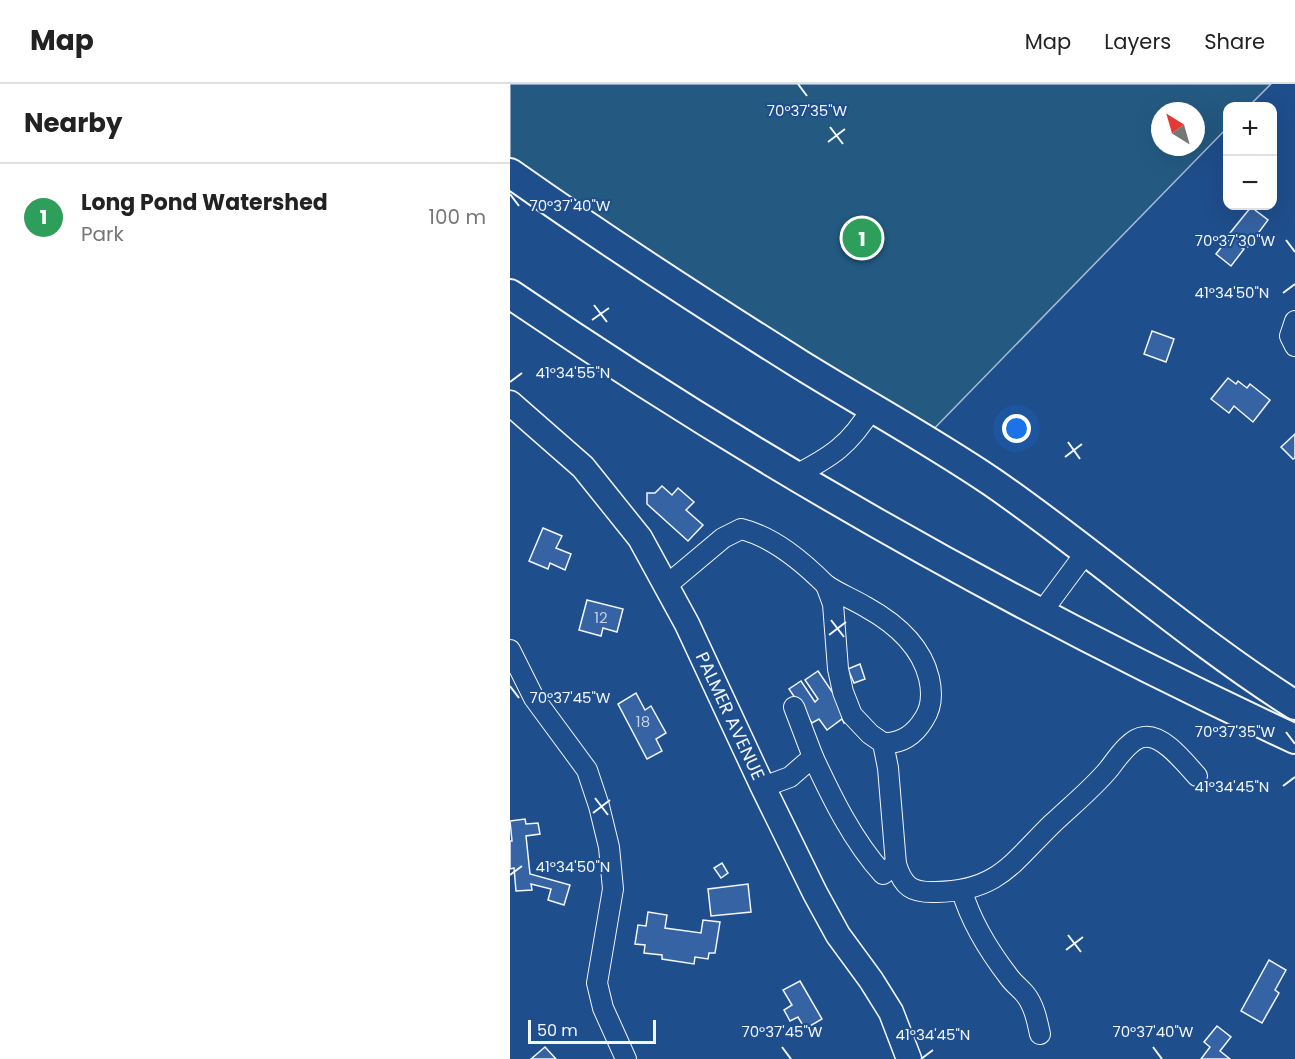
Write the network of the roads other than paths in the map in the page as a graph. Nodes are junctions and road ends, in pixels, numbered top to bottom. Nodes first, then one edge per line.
1 (510, 173) edge
2 (510, 294) edge
3 (1295, 321) edge
4 (1295, 346) edge
5 (510, 404) edge
6 (872, 408) junction
7 (794, 476) junction
8 (1087, 551) junction
9 (668, 585) junction
10 (826, 585) junction
11 (1041, 613) junction
12 (510, 650) edge
13 (1295, 705) edge
14 (794, 707) dead end
15 (1295, 739) edge
16 (883, 743) junction
17 (813, 757) junction
18 (1197, 776) dead end
19 (763, 787) junction
20 (896, 864) junction
21 (962, 891) junction
22 (1040, 1034) dead end
23 (626, 1059) edge
24 (909, 1059) edge

1 - 6 highway
2 - 7 highway
3 - 4 street
5 - 9 main road, PALMER AVENUE
6 - 7 street
6 - 8 highway
7 - 11 highway
8 - 11 street
8 - 13 highway
9 - 10 street
9 - 19 main road, PALMER AVENUE
10 - 16 street
10 - 16 street
11 - 15 highway
12 - 23 street
14 - 17 street
16 - 20 street
17 - 19 street
17 - 20 street
18 - 21 street
19 - 24 main road, PALMER AVENUE
20 - 21 street
21 - 22 street

